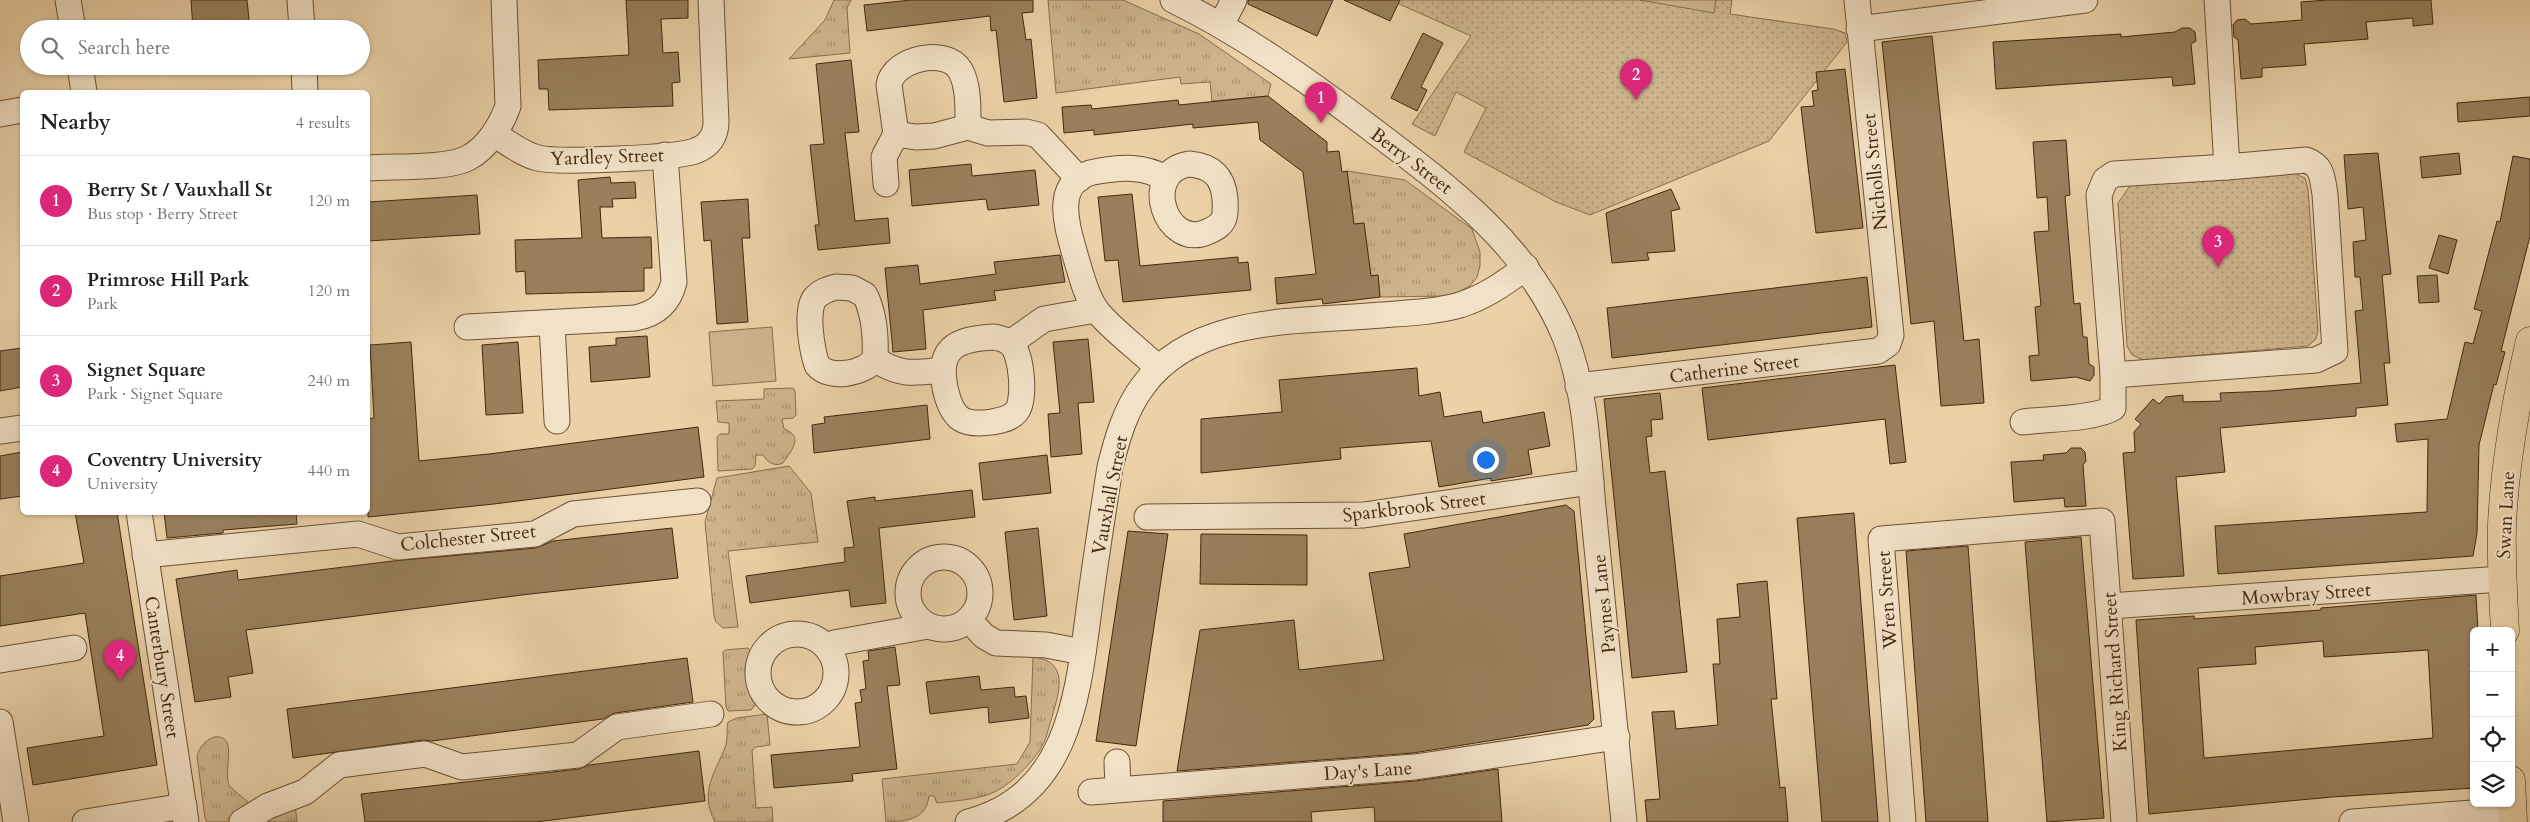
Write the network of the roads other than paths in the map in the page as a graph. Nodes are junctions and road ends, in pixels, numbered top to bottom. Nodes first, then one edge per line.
1 (68, 0) edge
2 (300, 0) edge
3 (504, 0) edge
4 (711, 0) edge
5 (1173, 0) edge
6 (1234, 0) edge
7 (1856, 0) edge
8 (2085, 0) edge
9 (2212, 0) edge
10 (2217, 0) edge
11 (71, 20) edge
12 (301, 20) edge
13 (1221, 25) junction
14 (1859, 29) junction
15 (81, 75) edge
16 (304, 75) edge
17 (84, 90) edge
18 (305, 90) edge
19 (20, 110) edge
20 (0, 114) edge
21 (968, 127) junction
22 (494, 134) junction
23 (896, 134) junction
24 (665, 155) junction
25 (2227, 167) junction
26 (370, 168) edge
27 (1165, 178) dead end
28 (1079, 179) junction
29 (886, 184) dead end
30 (1526, 268) junction
31 (1096, 310) junction
32 (552, 323) junction
33 (467, 327) dead end
34 (2530, 341) edge
35 (1010, 342) junction
36 (1888, 344) joint
37 (875, 360) dead end
38 (1158, 368) junction
39 (942, 370) junction
40 (2113, 375) junction
41 (1578, 386) junction
42 (557, 421) dead end
43 (2023, 422) dead end
44 (20, 428) edge
45 (0, 431) edge
46 (1591, 482) junction
47 (698, 501) dead end
48 (139, 515) edge
49 (1147, 517) dead end
50 (2102, 521) joint
51 (145, 555) junction
52 (2502, 579) junction
53 (2109, 606) junction
54 (969, 620) junction
55 (928, 626) junction
56 (2505, 627) edge
57 (831, 646) dead end
58 (74, 648) dead end
59 (1083, 652) junction
60 (0, 660) edge
61 (711, 714) dead end
62 (1, 734) edge
63 (1617, 736) junction
64 (1117, 762) dead end
65 (1118, 788) junction
66 (1090, 792) dead end
67 (185, 814) edge
68 (2513, 816) edge
69 (16, 822) edge
70 (84, 822) edge
71 (242, 822) edge
72 (968, 822) edge
73 (1624, 822) edge
74 (1903, 822) edge
75 (2124, 822) edge
76 (2352, 822) edge
77 (2360, 822) edge

1 - 11 street
2 - 12 street
3 - 22 street
4 - 24 street, Yardley Street
5 - 13 street, Berry Street
6 - 13 street
7 - 14 street, Nicholls Street
8 - 14 street
9 - 10 street
10 - 25 street
13 - 30 street, Berry Street
14 - 36 street, Nicholls Street
15 - 17 street
16 - 18 street
19 - 20 street
21 - 23 street
21 - 23 street
21 - 28 street
22 - 24 street, Yardley Street
22 - 26 street
23 - 29 street
24 - 32 street
25 - 40 street
25 - 40 street
27 - 28 street
28 - 31 street
30 - 38 street, Vauxhall Street
30 - 41 street, Berry Street
31 - 35 street
31 - 38 street
32 - 33 street
32 - 42 street
34 - 52 main road, Swan Lane
35 - 39 street
35 - 39 street
36 - 41 street, Catherine Street
37 - 39 street
38 - 59 street, Vauxhall Street
40 - 43 street
41 - 46 street, Paynes Lane
44 - 45 street
46 - 49 street, Sparkbrook Street
46 - 63 street, Paynes Lane
47 - 51 street, Colchester Street
48 - 51 street, Canterbury Street
50 - 53 street, King Richard Street
50 - 74 street, Wren Street
51 - 67 street, Canterbury Street
52 - 53 street, Mowbray Street
52 - 56 main road, Swan Lane
53 - 75 street, King Richard Street
54 - 55 street
54 - 55 street
54 - 59 street
55 - 57 street
58 - 60 street
59 - 72 street, Vauxhall Street
61 - 71 street
62 - 69 street
63 - 65 street, Day's Lane
63 - 73 street, Paynes Lane
64 - 65 street
65 - 66 street, Day's Lane
67 - 70 street
68 - 77 street
76 - 77 street

